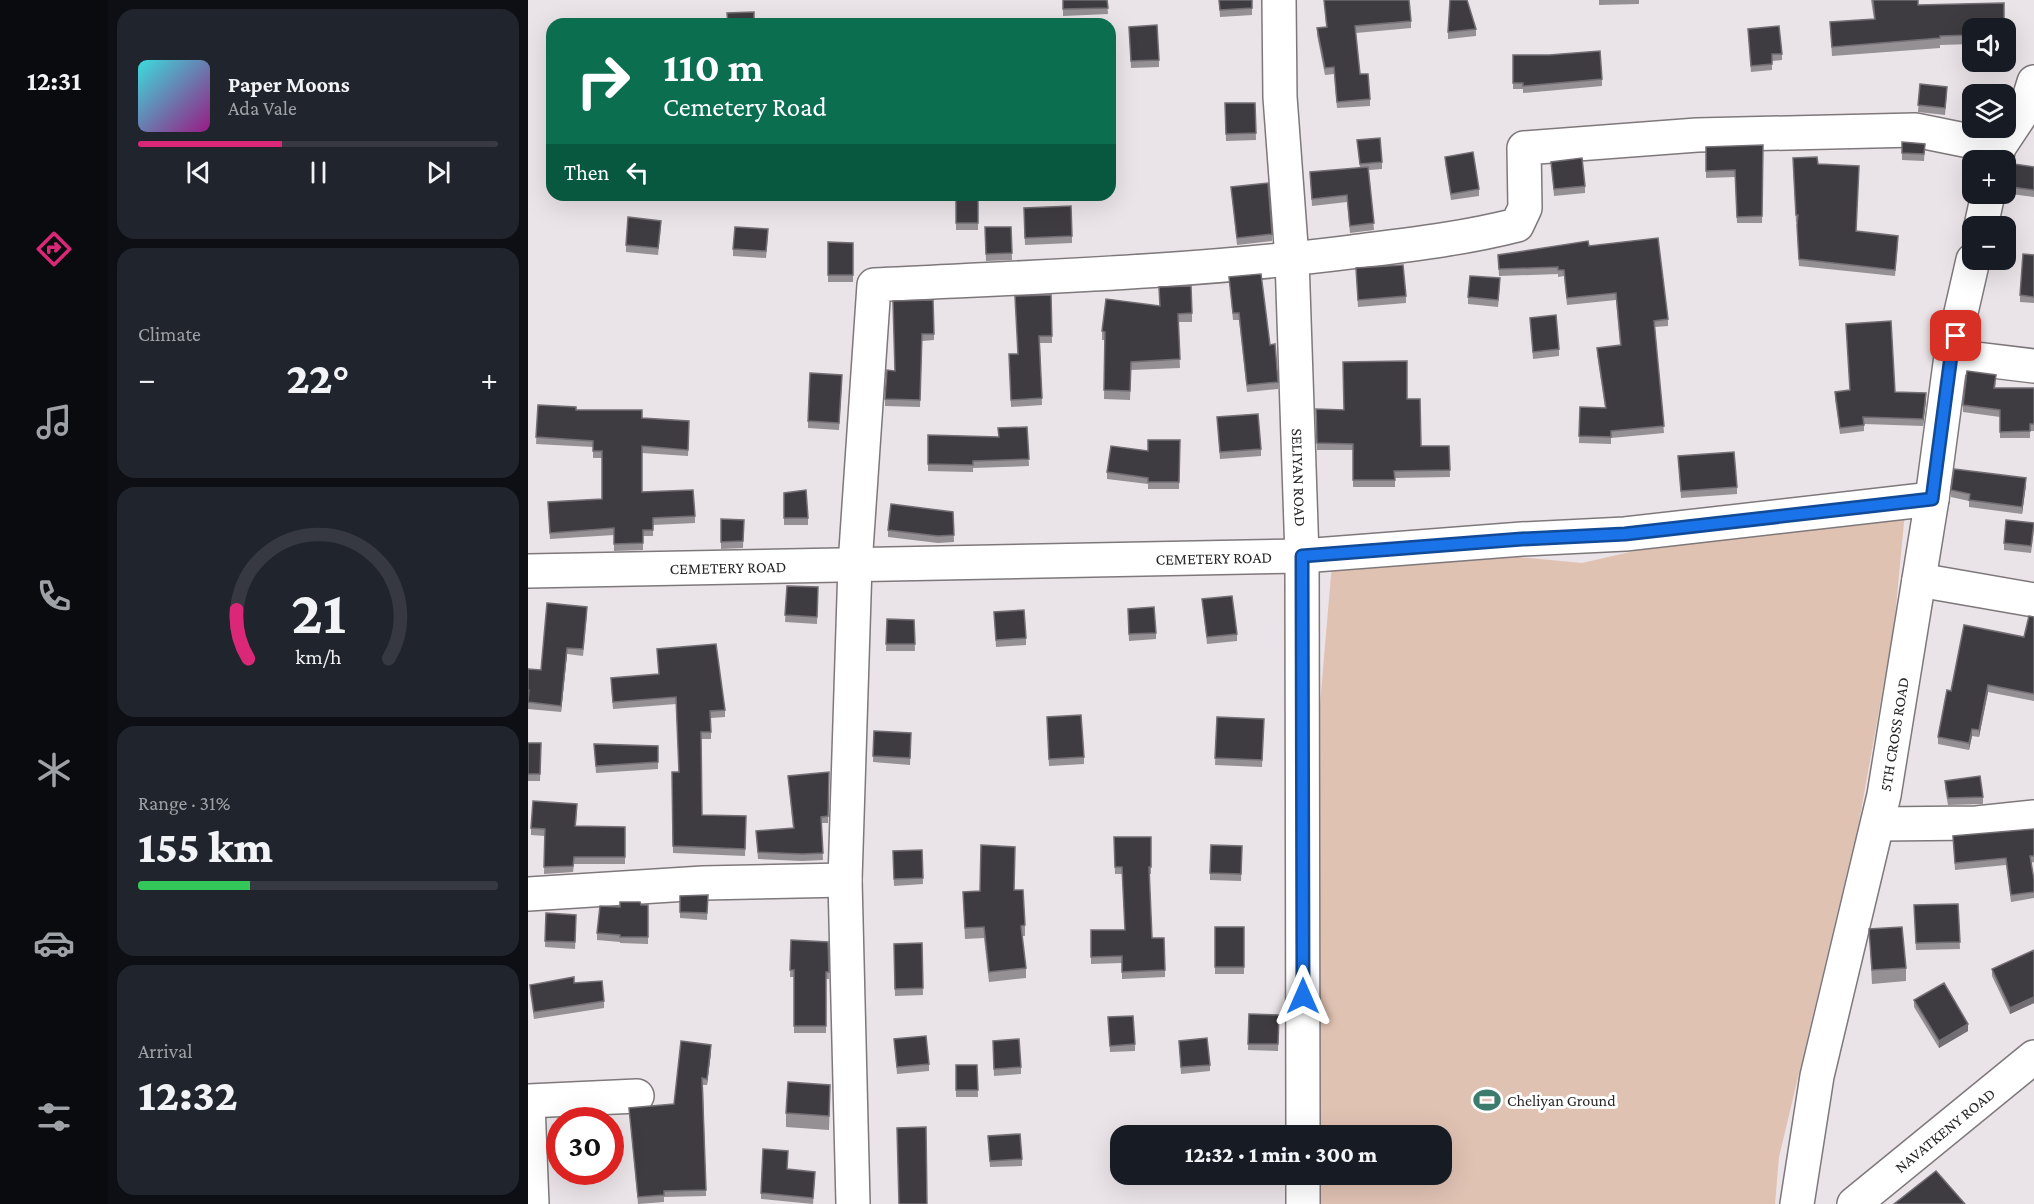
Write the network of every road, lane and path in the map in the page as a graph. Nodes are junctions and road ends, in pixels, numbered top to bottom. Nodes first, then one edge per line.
1 (1279, 0) edge
2 (2034, 82) edge
3 (1984, 150) edge
4 (2000, 150) edge
5 (1293, 259) junction
6 (1971, 270) edge
7 (1951, 356) junction
8 (2034, 366) edge
9 (1932, 499) junction
10 (1302, 556) junction
11 (855, 565) junction
12 (528, 571) edge
13 (1918, 580) junction
14 (2034, 600) edge
15 (2034, 817) edge
16 (1879, 824) junction
17 (845, 880) junction
18 (528, 894) edge
19 (2034, 1057) edge
20 (637, 1096) dead end
21 (528, 1102) edge
22 (1303, 1125) edge
23 (1303, 1185) edge
24 (532, 1204) edge
25 (853, 1204) edge
26 (1303, 1204) edge
27 (1797, 1204) edge
28 (1854, 1204) edge

1 - 5 street, SELIYAN ROAD
2 - 4 street
3 - 5 street
5 - 10 street, SELIYAN ROAD
5 - 11 street
6 - 7 street, 5TH CROSS ROAD
7 - 8 street
7 - 9 street, 5TH CROSS ROAD
9 - 10 street, CEMETERY ROAD
9 - 13 street, 5TH CROSS ROAD
10 - 11 street, CEMETERY ROAD
10 - 22 street, SELIYAN ROAD
11 - 12 street, CEMETERY ROAD
11 - 17 street
13 - 14 street
13 - 16 street, 5TH CROSS ROAD
15 - 16 street
16 - 27 street, 5TH CROSS ROAD
17 - 18 street
17 - 25 street
19 - 28 street, NAVATKENY ROAD
20 - 21 street
21 - 24 street
23 - 26 street

